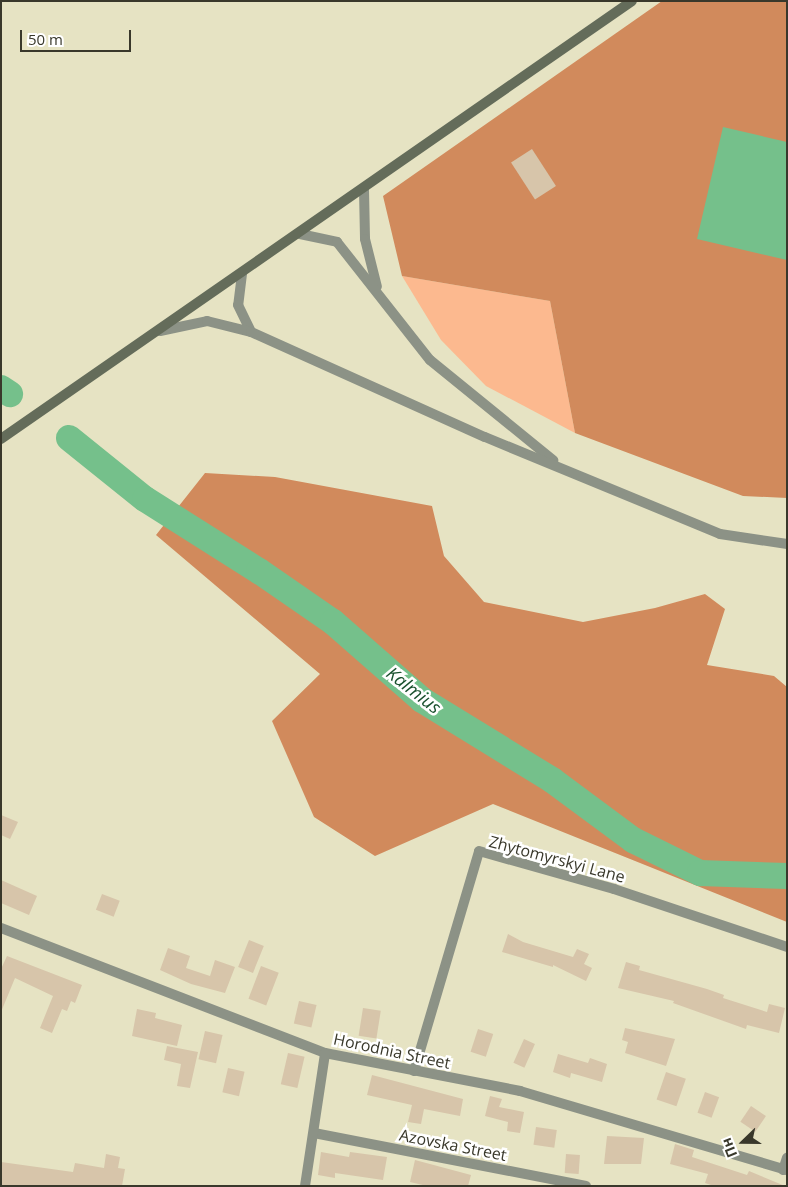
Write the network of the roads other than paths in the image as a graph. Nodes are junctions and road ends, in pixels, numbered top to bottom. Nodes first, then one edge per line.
1 (632, 1) edge
2 (364, 190) junction
3 (300, 234) junction
4 (242, 274) junction
5 (377, 290) junction
6 (160, 331) junction
7 (251, 332) junction
8 (1, 439) edge
9 (561, 467) junction
10 (787, 544) edge
11 (1, 928) edge
12 (787, 947) edge
13 (325, 1053) junction
14 (414, 1072) junction
15 (314, 1133) junction
16 (787, 1158) edge
17 (785, 1170) edge
18 (305, 1186) edge
19 (586, 1186) edge

1 - 2 main road
2 - 3 main road
2 - 5 street
3 - 4 main road
3 - 5 street
4 - 6 main road
4 - 7 street
5 - 9 street
6 - 7 street
6 - 8 main road
7 - 9 street
9 - 10 street
11 - 13 street, Horodnia Street
12 - 14 street, Zhytomyrskyi Lane
13 - 14 street, Horodnia Street
13 - 15 street
14 - 17 street, Horodnia Street
15 - 18 street
15 - 19 street, Azovska Street
16 - 17 street

